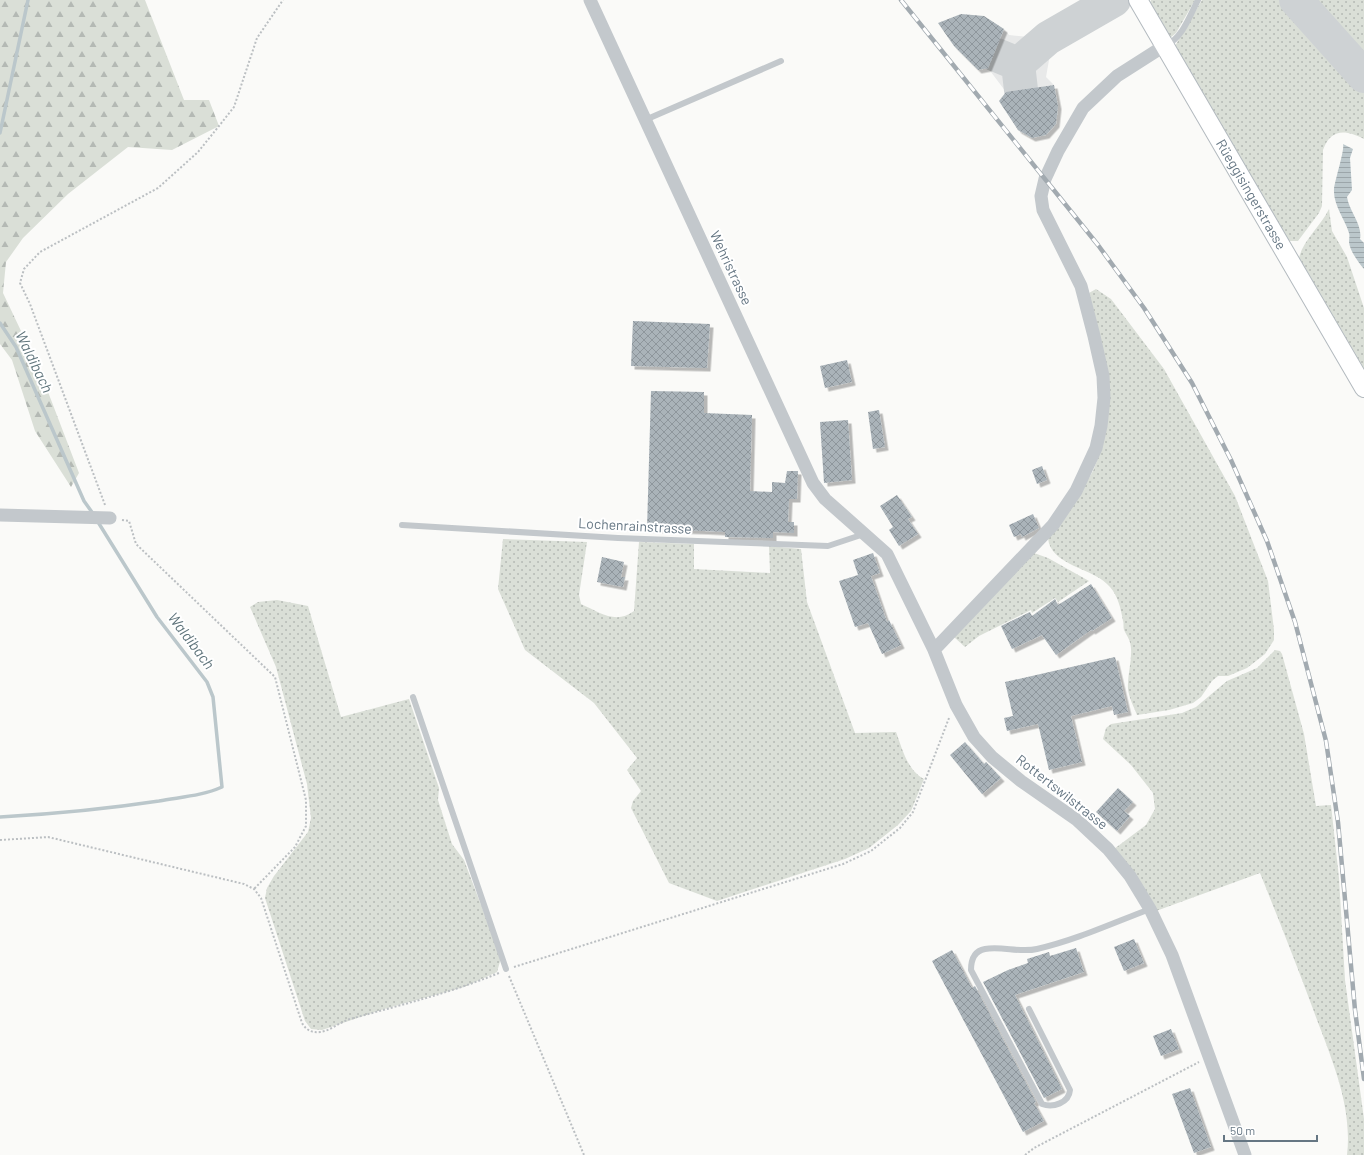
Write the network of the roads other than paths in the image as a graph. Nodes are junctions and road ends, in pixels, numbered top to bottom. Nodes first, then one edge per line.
1 (590, 0) edge
2 (1138, 0) edge
3 (1198, 0) edge
4 (1164, 46) junction
5 (781, 62) dead end
6 (645, 120) junction
7 (1364, 388) edge
8 (0, 515) edge
9 (110, 518) road end
10 (402, 526) dead end
11 (864, 534) junction
12 (934, 650) junction
13 (413, 697) dead end
14 (1150, 909) junction
15 (506, 969) road end
16 (1029, 1009) dead end
17 (1245, 1155) edge

1 - 6 street, Wehristrasse
2 - 4 main road, Rüeggisingerstrasse
3 - 4 lane
4 - 7 main road, Rüeggisingerstrasse
4 - 12 street
5 - 6 lane
6 - 11 street, Wehristrasse
8 - 9 street
10 - 11 lane, Lochenrainstrasse
11 - 12 street, Rottertswilstrasse
12 - 14 street, Rottertswilstrasse
13 - 15 lane
14 - 16 lane
14 - 17 street, Rottertswilstrasse

